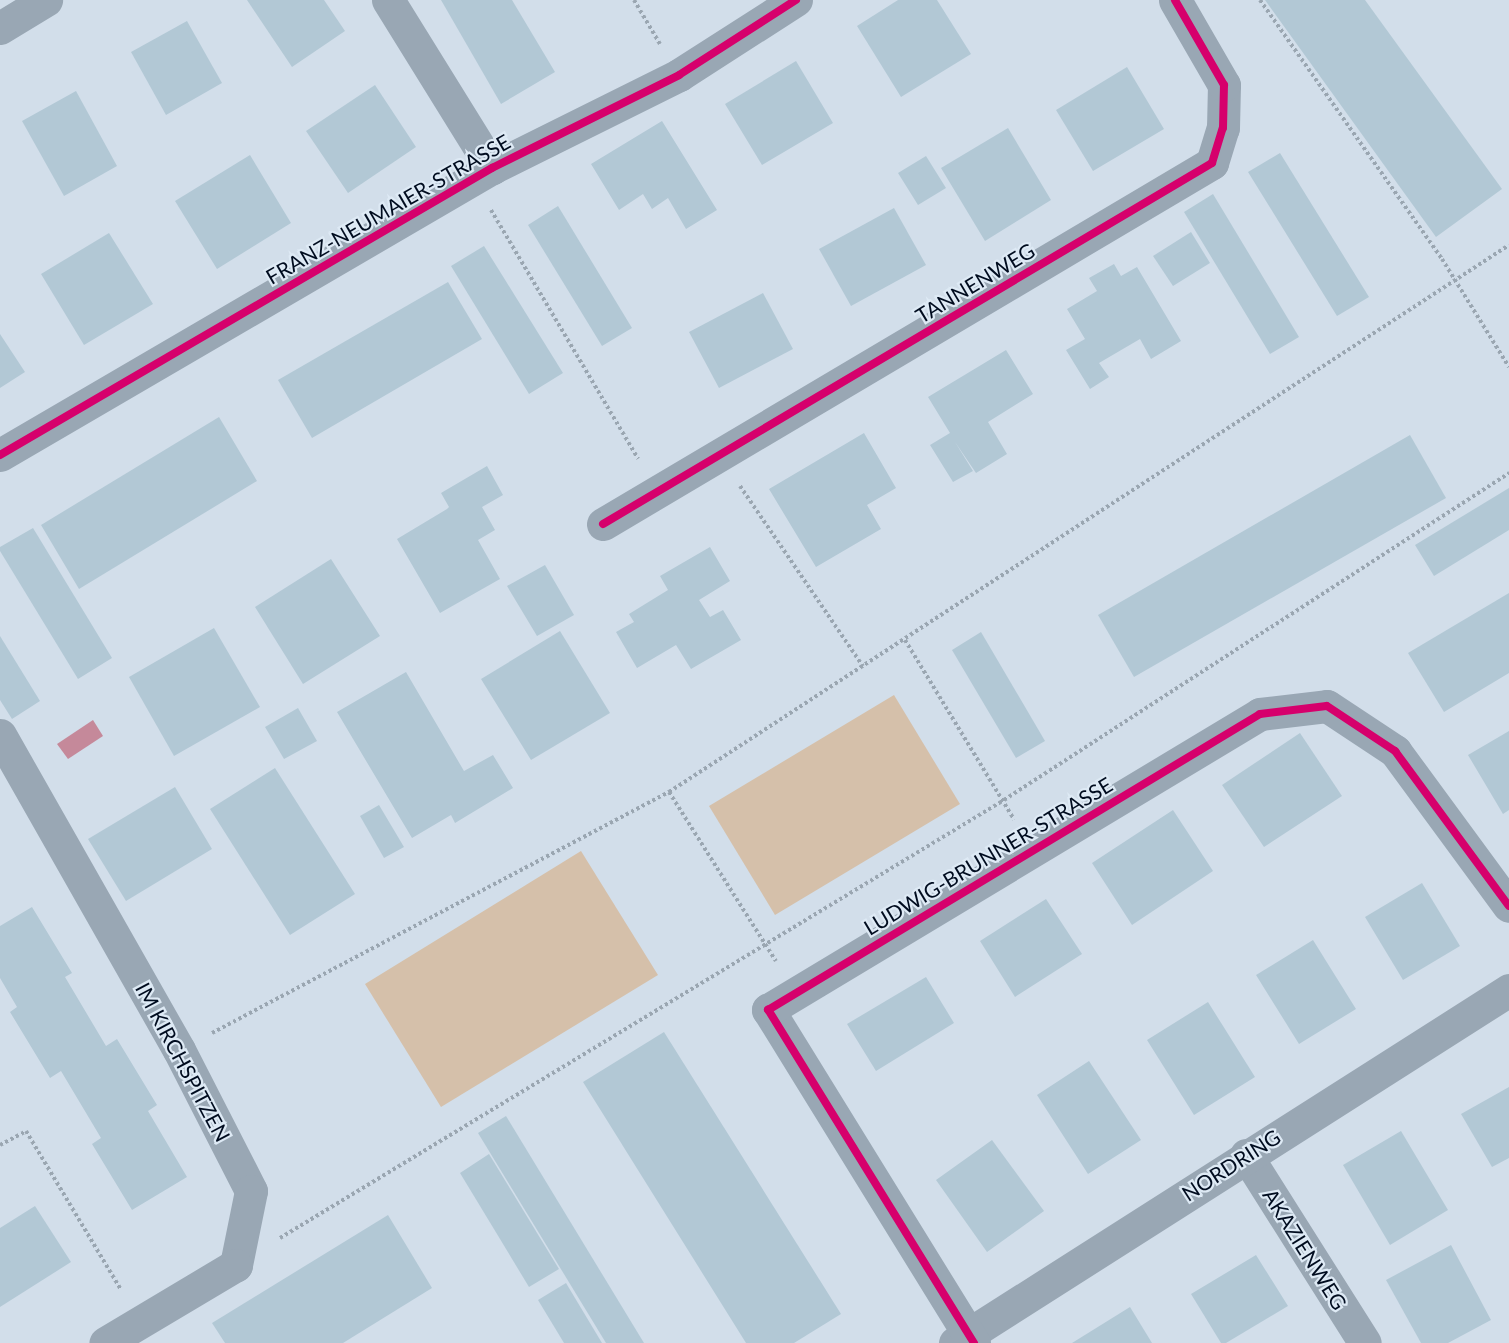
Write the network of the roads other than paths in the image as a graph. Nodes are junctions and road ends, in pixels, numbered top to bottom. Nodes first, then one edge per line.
1 (388, 0) edge
2 (796, 0) edge
3 (1175, 0) edge
4 (492, 168) junction
5 (0, 455) edge
6 (603, 524) dead end
7 (0, 735) edge
8 (1509, 906) edge
9 (1509, 990) edge
10 (1246, 1155) junction
11 (966, 1340) edge
12 (105, 1343) edge
13 (1365, 1343) edge

1 - 4 street, FRANZ-NEUMAIER-STRASSE
2 - 4 street, FRANZ-NEUMAIER-STRASSE
3 - 6 street, TANNENWEG
4 - 5 street, FRANZ-NEUMAIER-STRASSE
7 - 12 street, IM KIRCHSPITZEN
8 - 11 street, LUDWIG-BRUNNER-STRASSE
9 - 10 street, NORDRING
10 - 11 street, NORDRING
10 - 13 street, AKAZIENWEG

